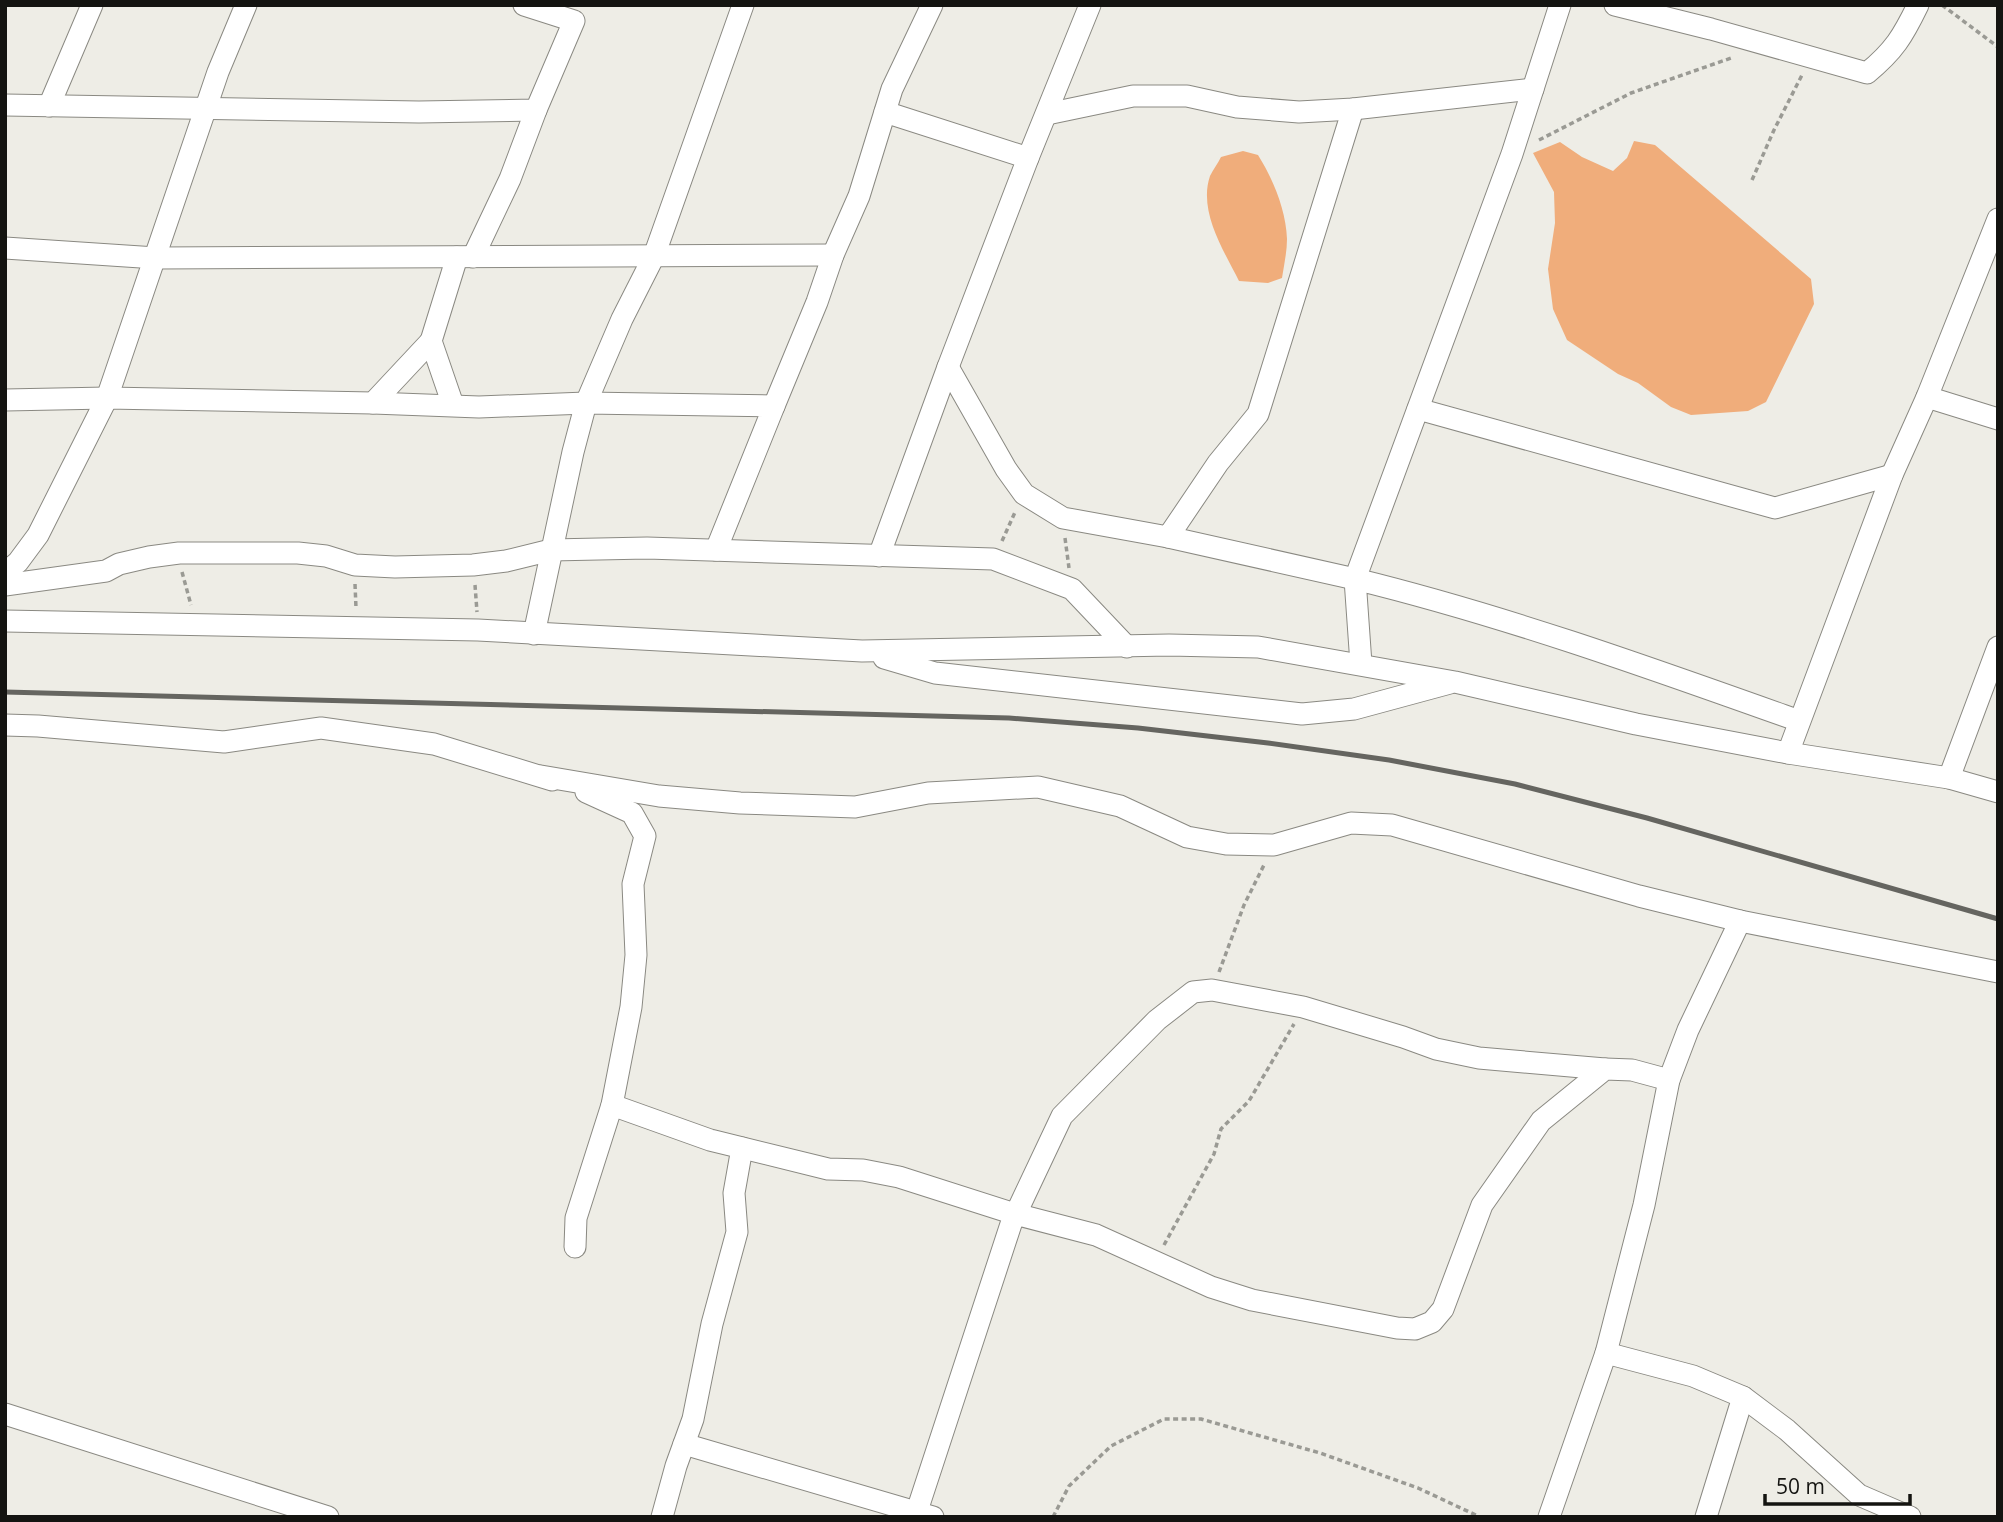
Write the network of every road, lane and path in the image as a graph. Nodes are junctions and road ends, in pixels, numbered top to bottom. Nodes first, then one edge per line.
1 (92, 5) edge
2 (246, 5) edge
3 (524, 5) edge
4 (743, 5) edge
5 (932, 5) edge
6 (1090, 5) edge
7 (1560, 5) edge
8 (1615, 5) edge
9 (1918, 5) edge
10 (1942, 5) edge
11 (577, 13) edge
12 (1768, 46) junction
13 (1998, 47) edge
14 (1811, 58) junction
15 (1533, 89) junction
16 (5, 106) edge
17 (49, 106) junction
18 (207, 108) junction
19 (1353, 109) junction
20 (536, 110) junction
21 (885, 112) junction
22 (1047, 114) junction
23 (1512, 154) junction
24 (1028, 158) junction
25 (1752, 180) dead end
26 (1998, 219) edge
27 (5, 248) edge
28 (833, 255) junction
29 (654, 256) junction
30 (465, 257) junction
31 (156, 258) junction
32 (431, 341) junction
33 (948, 367) junction
34 (1927, 397) junction
35 (107, 398) junction
36 (5, 400) edge
37 (586, 402) junction
38 (373, 403) junction
39 (453, 405) junction
40 (774, 406) junction
41 (1418, 409) junction
42 (1998, 419) edge
43 (1892, 475) junction
44 (1024, 494) junction
45 (1062, 518) junction
46 (1168, 537) junction
47 (551, 550) junction
48 (716, 550) junction
49 (178, 553) junction
50 (879, 556) junction
51 (993, 559) junction
52 (355, 565) junction
53 (473, 565) junction
54 (5, 573) edge
55 (1355, 579) junction
56 (5, 585) edge
57 (1072, 589) junction
58 (5, 621) edge
59 (197, 625) junction
60 (356, 627) junction
61 (478, 630) junction
62 (534, 634) junction
63 (1127, 647) junction
64 (1998, 647) edge
65 (862, 652) junction
66 (1361, 664) junction
67 (1455, 682) junction
68 (1799, 721) junction
69 (5, 725) edge
70 (1788, 753) junction
71 (541, 776) junction
72 (1949, 778) junction
73 (1998, 793) edge
74 (1274, 845) junction
75 (1740, 921) junction
76 (1998, 972) edge
77 (1212, 990) junction
78 (1303, 1007) junction
79 (1605, 1069) junction
80 (1669, 1080) junction
81 (612, 1105) junction
82 (742, 1148) junction
83 (1015, 1214) junction
84 (575, 1247) dead end
85 (1154, 1261) junction
86 (1606, 1353) junction
87 (1743, 1397) junction
88 (5, 1414) edge
89 (684, 1444) junction
90 (921, 1515) edge
91 (328, 1517) edge
92 (662, 1517) edge
93 (1053, 1517) edge
94 (1480, 1517) edge
95 (1549, 1517) edge
96 (1706, 1517) edge
97 (1910, 1517) edge

1 - 17 street
2 - 18 street
3 - 11 street
4 - 29 street
5 - 21 street
6 - 22 street
7 - 15 street
8 - 12 street
9 - 14 street
10 - 13 path
11 - 20 street
12 - 14 street
12 - 23 path
14 - 25 path
15 - 19 street
15 - 23 street
16 - 17 street
17 - 18 street
18 - 20 street
18 - 31 street
19 - 22 street
19 - 46 street
20 - 30 street
21 - 24 street
21 - 28 street
22 - 24 street
23 - 41 street
24 - 33 street
26 - 34 street
27 - 31 street
28 - 29 street
28 - 40 street
29 - 30 street
29 - 37 street
30 - 31 street
30 - 32 street
31 - 35 street
32 - 38 street
32 - 39 street
33 - 44 street
33 - 50 street
34 - 42 street
34 - 43 street
35 - 36 street
35 - 38 street
35 - 54 street
37 - 39 street
37 - 40 street
37 - 47 street
38 - 39 street
40 - 48 street
41 - 43 street
41 - 55 street
43 - 68 street
44 - 45 street
44 - 51 path
45 - 46 street
45 - 57 path
46 - 55 street
47 - 48 street
47 - 53 street
47 - 62 street
48 - 50 street
49 - 52 street
49 - 56 street
49 - 59 path
50 - 51 street
51 - 57 street
52 - 53 street
52 - 60 path
53 - 61 path
55 - 66 street
55 - 68 street
57 - 63 street
58 - 59 street
59 - 60 street
60 - 61 street
61 - 62 street
62 - 65 street
63 - 65 street
63 - 66 street
64 - 72 street
65 - 67 street
66 - 67 street
67 - 70 street
68 - 70 street
69 - 71 street
70 - 72 street
71 - 74 street
71 - 81 street
72 - 73 street
74 - 75 street
74 - 77 path
75 - 76 street
75 - 80 street
77 - 78 street
77 - 83 street
78 - 79 street
78 - 85 path
79 - 80 street
79 - 85 street
80 - 86 street
81 - 82 street
81 - 84 street
82 - 83 street
82 - 89 street
83 - 85 street
83 - 90 street
86 - 87 street
86 - 95 street
87 - 96 street
87 - 97 street
88 - 91 street
89 - 90 street
89 - 92 street
93 - 94 path

